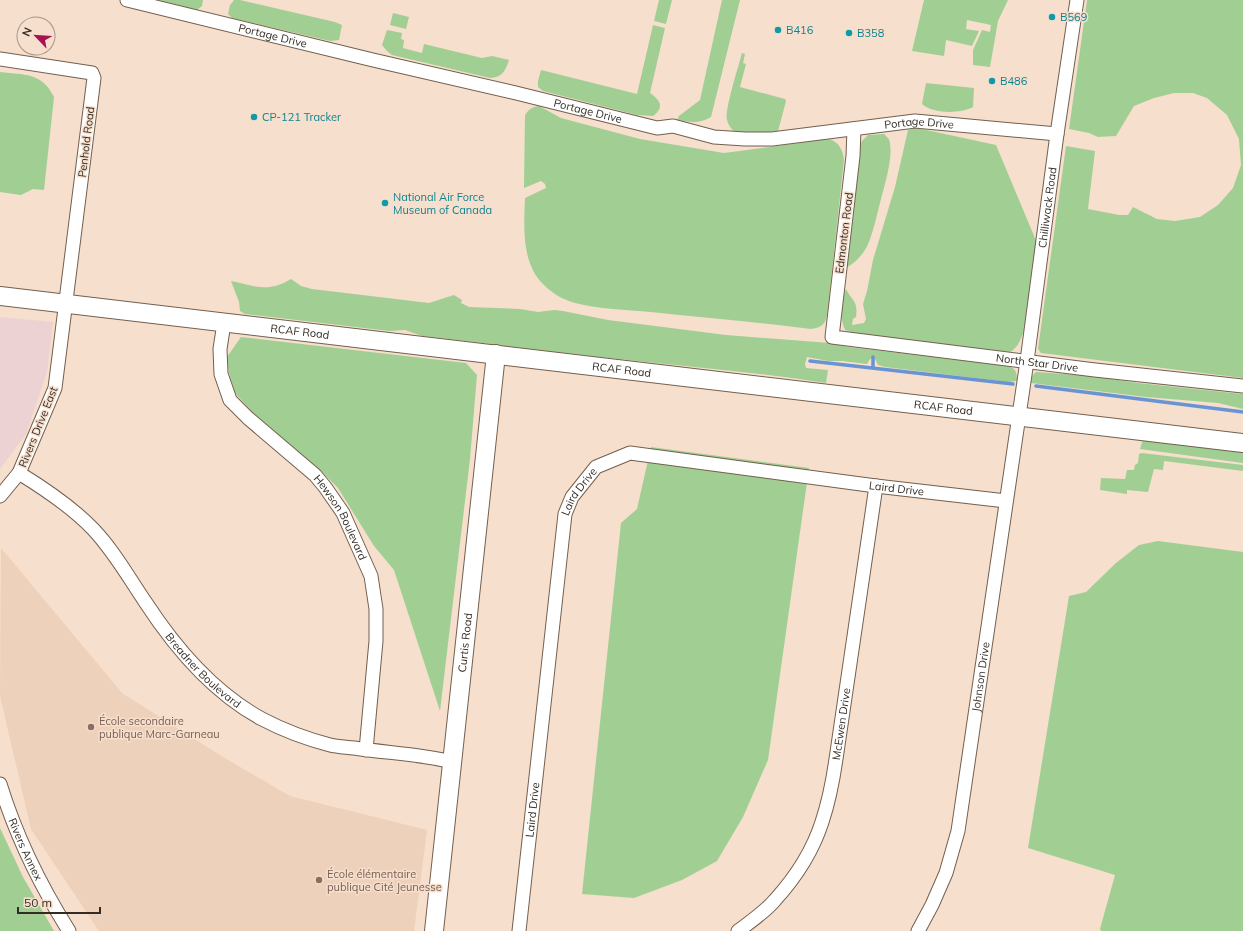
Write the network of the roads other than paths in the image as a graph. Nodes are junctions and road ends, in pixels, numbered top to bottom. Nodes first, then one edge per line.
1 (127, 0) edge
2 (1077, 0) edge
3 (0, 59) edge
4 (854, 129) junction
5 (1056, 134) junction
6 (0, 296) edge
7 (65, 303) junction
8 (224, 323) junction
9 (832, 337) joint
10 (496, 354) junction
11 (1027, 361) junction
12 (1243, 386) edge
13 (1018, 416) junction
14 (1243, 443) edge
15 (18, 473) junction
16 (876, 486) junction
17 (0, 496) edge
18 (1006, 501) junction
19 (366, 750) junction
20 (453, 762) junction
21 (0, 784) edge
22 (69, 931) edge
23 (434, 931) edge
24 (518, 931) edge
25 (738, 931) edge
26 (918, 931) edge

1 - 4 street, Portage Drive
2 - 5 street, Chilliwack Road
3 - 7 street, Penhold Road
4 - 5 street, Portage Drive
4 - 9 street, Edmonton Road
5 - 11 street, Chilliwack Road
6 - 7 main road, RCAF Road
7 - 8 main road, RCAF Road
7 - 15 street, Rivers Drive East
8 - 10 main road, RCAF Road
8 - 19 street, Hewson Boulevard
9 - 11 street, North Star Drive
10 - 13 main road, RCAF Road
10 - 20 main road, Curtis Road
11 - 12 street, North Star Drive
11 - 13 street, Chilliwack Road
13 - 14 main road, RCAF Road
13 - 18 street, Johnson Drive
15 - 17 street, Rivers Drive East
15 - 19 street, Breadner Boulevard
16 - 18 street, Laird Drive
16 - 24 street, Laird Drive
16 - 25 street, McEwen Drive
18 - 26 street, Johnson Drive
19 - 20 street, Breadner Boulevard
20 - 23 main road, Curtis Road
21 - 22 street, Rivers Annex

